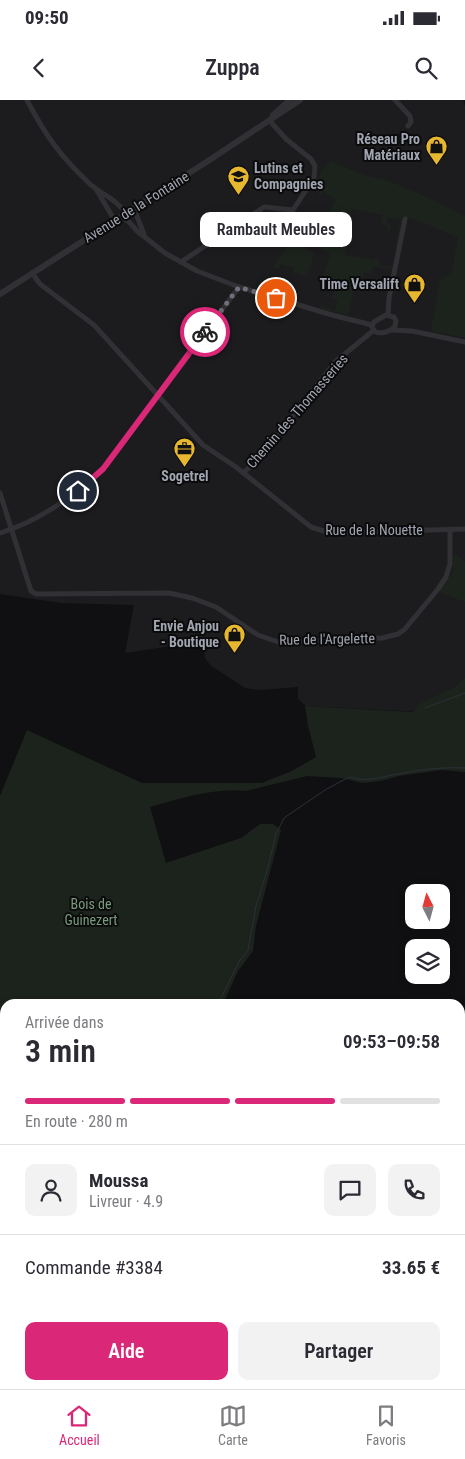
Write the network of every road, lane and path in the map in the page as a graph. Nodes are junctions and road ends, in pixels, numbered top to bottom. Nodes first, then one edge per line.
1 (27, 100) edge
2 (290, 100) edge
3 (300, 100) edge
4 (395, 100) edge
5 (270, 119) junction
6 (408, 126) dead end
7 (96, 188) junction
8 (134, 209) junction
9 (120, 217) junction
10 (405, 219) dead end
11 (144, 235) junction
12 (181, 262) junction
13 (32, 273) junction
14 (239, 287) junction
15 (0, 294) edge
16 (388, 314) junction
17 (396, 321) junction
18 (373, 328) junction
19 (391, 330) junction
20 (412, 331) junction
21 (465, 342) edge
22 (158, 395) junction
23 (243, 472) junction
24 (0, 493) edge
25 (465, 529) edge
26 (10, 530) junction
27 (450, 530) junction
28 (0, 533) edge

1 - 7 street
2 - 5 street, Avenue de la Fontaine
3 - 5 street, Avenue de la Fontaine
4 - 6 street
5 - 8 street, Avenue de la Fontaine
5 - 12 street
7 - 9 street
7 - 9 street
8 - 9 street, Avenue de la Fontaine
8 - 11 street
9 - 11 street
9 - 13 street, Avenue de la Fontaine
10 - 16 street
11 - 12 street
12 - 14 street
13 - 15 street, Avenue de la Fontaine
13 - 22 street, Rue de la Nouette
14 - 18 street
14 - 22 street
16 - 17 street
16 - 18 street
17 - 19 street
17 - 20 street
18 - 19 street
18 - 23 street, Chemin des Thomasseries
19 - 20 street
20 - 21 street
22 - 23 street, Rue de la Nouette
22 - 26 street
23 - 27 street, Rue de la Nouette
24 - 26 street, Rue de l'Argelette
25 - 27 street, Rue de la Nouette
26 - 27 street, Rue de l'Argelette
26 - 28 street

